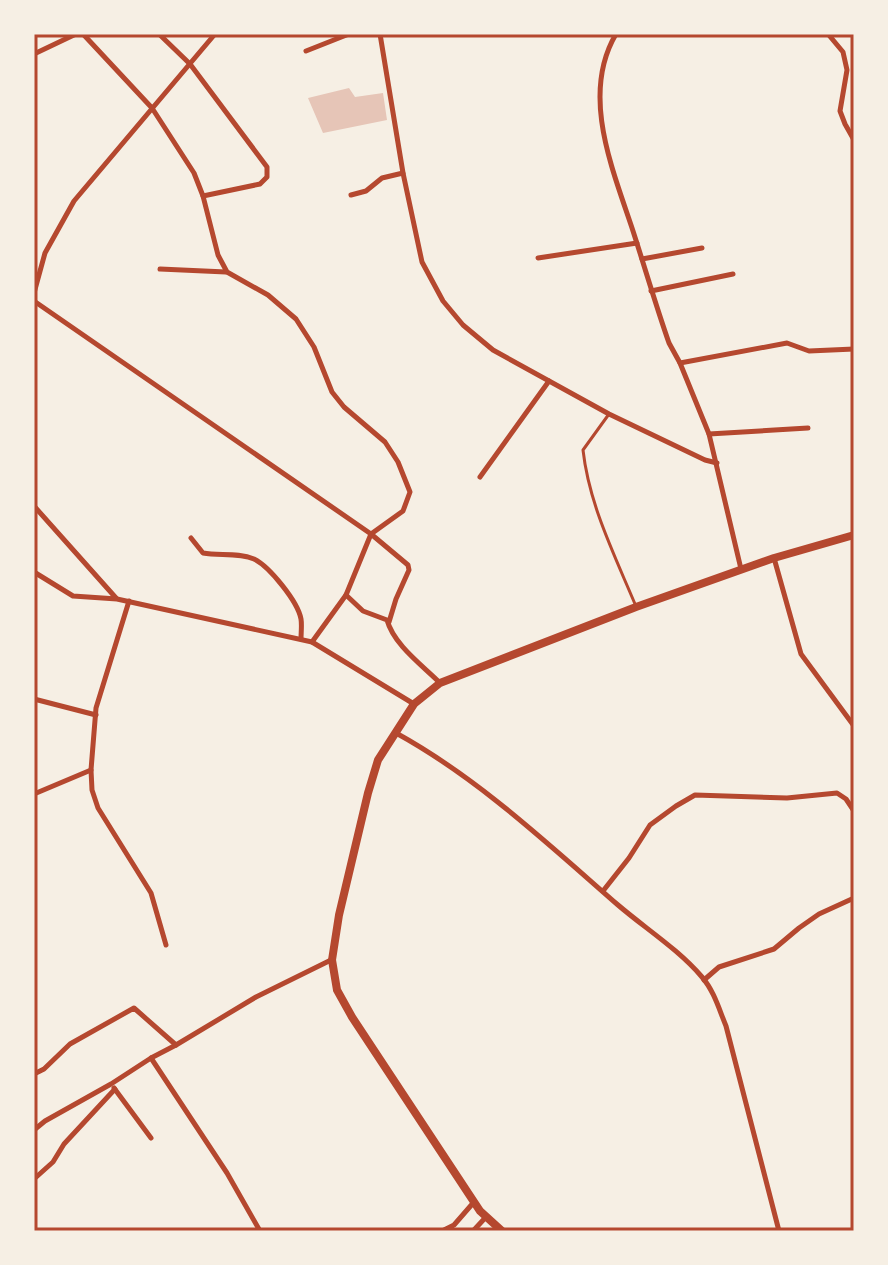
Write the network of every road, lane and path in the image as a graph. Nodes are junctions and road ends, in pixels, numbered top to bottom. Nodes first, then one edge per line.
1 (76, 34) edge
2 (83, 34) edge
3 (159, 34) edge
4 (215, 34) edge
5 (349, 34) edge
6 (380, 34) edge
7 (616, 34) edge
8 (828, 34) edge
9 (306, 51) dead end
10 (34, 54) edge
11 (190, 64) junction
12 (152, 108) junction
13 (854, 140) edge
14 (403, 173) junction
15 (351, 195) dead end
16 (203, 196) junction
17 (637, 243) junction
18 (702, 248) dead end
19 (538, 258) dead end
20 (642, 259) junction
21 (160, 269) dead end
22 (227, 272) junction
23 (733, 274) dead end
24 (651, 291) junction
25 (34, 293) edge
26 (34, 301) edge
27 (854, 349) edge
28 (680, 363) junction
29 (549, 381) junction
30 (609, 414) junction
31 (808, 428) dead end
32 (709, 434) junction
33 (717, 463) junction
34 (480, 477) dead end
35 (34, 506) edge
36 (371, 534) junction
37 (854, 535) edge
38 (191, 538) dead end
39 (774, 558) junction
40 (741, 570) junction
41 (34, 572) edge
42 (346, 595) junction
43 (117, 599) junction
44 (129, 601) junction
45 (636, 607) junction
46 (388, 627) junction
47 (301, 639) junction
48 (312, 642) junction
49 (440, 683) junction
50 (34, 699) edge
51 (414, 704) junction
52 (96, 715) junction
53 (854, 726) edge
54 (395, 732) junction
55 (91, 770) junction
56 (34, 794) edge
57 (854, 811) edge
58 (603, 891) junction
59 (854, 898) edge
60 (166, 945) dead end
61 (332, 960) junction
62 (704, 980) junction
63 (176, 1045) junction
64 (151, 1058) junction
65 (34, 1074) edge
66 (113, 1087) junction
67 (34, 1130) edge
68 (151, 1138) dead end
69 (34, 1179) edge
70 (474, 1202) junction
71 (486, 1217) junction
72 (260, 1231) edge
73 (442, 1231) edge
74 (473, 1231) edge
75 (502, 1231) edge
76 (779, 1231) edge

1 - 10 street
2 - 12 street
3 - 11 street
4 - 11 street
5 - 9 street
6 - 14 street
7 - 17 street
8 - 13 street
11 - 12 street
11 - 16 street
12 - 16 street
12 - 25 street
14 - 15 street
14 - 29 street
16 - 22 street
17 - 19 street
17 - 20 street
18 - 20 street
20 - 24 street
21 - 22 street
22 - 36 street
23 - 24 street
24 - 28 street
26 - 36 street
27 - 28 street
28 - 32 street
29 - 30 street
29 - 34 street
30 - 33 street
30 - 45 lane
31 - 32 street
32 - 33 street
33 - 40 street
35 - 43 street
36 - 42 street
36 - 46 street
37 - 39 main road
38 - 47 street
39 - 40 main road
39 - 53 street
40 - 45 main road
41 - 43 street
42 - 46 street
42 - 48 street
43 - 44 street
44 - 47 street
44 - 52 street
45 - 49 main road
46 - 49 street
47 - 48 street
48 - 51 street
49 - 51 main road
50 - 52 street
51 - 54 main road
52 - 55 street
54 - 58 street
54 - 61 main road
55 - 56 street
55 - 60 street
57 - 58 street
58 - 62 street
59 - 62 street
61 - 63 street
61 - 70 main road
62 - 76 street
63 - 64 street
63 - 65 street
64 - 66 street
64 - 72 street
66 - 67 street
66 - 68 street
66 - 69 street
70 - 71 main road
70 - 73 street
71 - 74 street
71 - 75 main road

